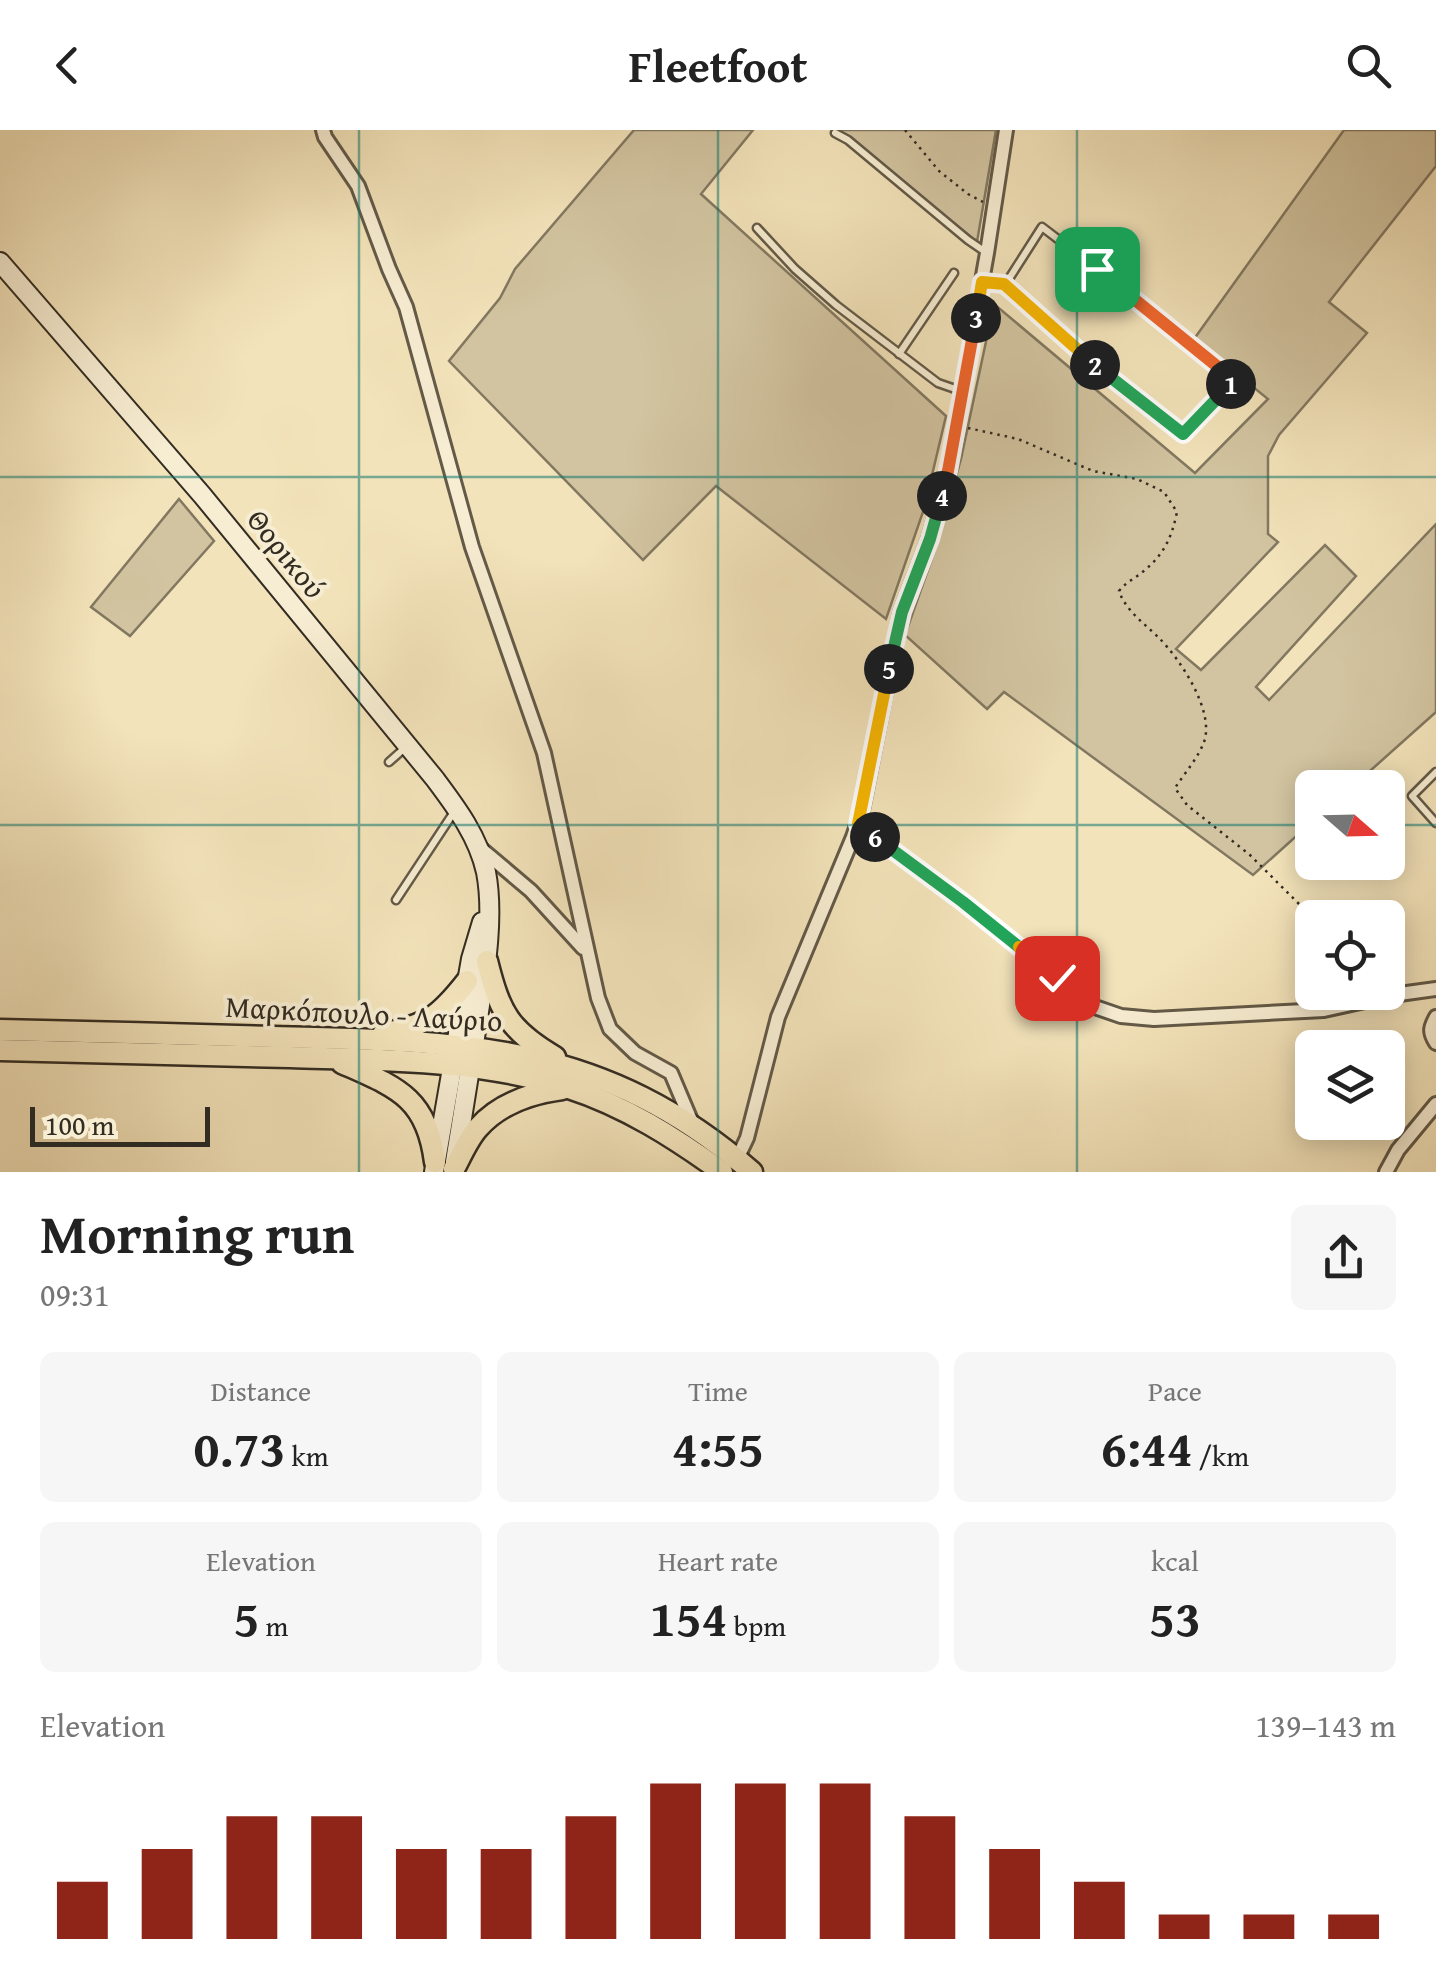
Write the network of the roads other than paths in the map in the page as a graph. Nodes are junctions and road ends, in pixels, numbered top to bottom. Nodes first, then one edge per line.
1 (323, 130) edge
2 (1006, 130) edge
3 (835, 133) dead end
4 (757, 228) dead end
5 (987, 253) junction
6 (0, 262) edge
7 (954, 273) dead end
8 (982, 282) junction
9 (1004, 284) junction
10 (899, 354) junction
11 (962, 391) junction
12 (408, 746) junction
13 (389, 762) dead end
14 (1436, 772) edge
15 (456, 808) junction
16 (1436, 823) edge
17 (858, 824) junction
18 (478, 846) junction
19 (396, 900) dead end
20 (488, 903) junction
21 (586, 950) junction
22 (487, 961) junction
23 (466, 981) junction
24 (1436, 989) edge
25 (1436, 1017) edge
26 (0, 1030) edge
27 (363, 1039) junction
28 (1436, 1043) edge
29 (0, 1050) edge
30 (463, 1055) junction
31 (331, 1058) junction
32 (572, 1078) junction
33 (1436, 1104) edge
34 (693, 1125) junction
35 (737, 1168) edge
36 (444, 1169) edge
37 (1386, 1172) edge

1 - 21 street
2 - 5 street
3 - 5 lane
4 - 10 lane
5 - 8 street
6 - 12 main road, Θορικού
7 - 10 lane
8 - 9 lane
8 - 11 street
9 - 9 lane
10 - 11 lane
11 - 17 street
12 - 13 lane
12 - 15 main road, Θορικού
14 - 16 lane
15 - 18 main road, Θορικού
15 - 19 lane
17 - 24 street
17 - 35 street
18 - 20 main road, Θορικού
18 - 21 street
20 - 22 main road, Θορικού
20 - 23 main road, Θορικού
21 - 34 street
22 - 30 main road, Θορικού
22 - 32 highway
23 - 27 highway
23 - 30 main road, Θορικού
25 - 28 street
26 - 27 highway, Μαρκόπουλο - Λαύριο
27 - 30 highway, Μαρκόπουλο - Λαύριο
29 - 31 highway, Μαρκόπουλο - Λαύριο
30 - 31 highway, Μαρκόπουλο - Λαύριο
30 - 32 highway, Μαρκόπουλο - Λαύριο
30 - 36 main road
31 - 36 highway
32 - 34 highway, Μαρκόπουλο - Λαύριο
32 - 35 highway, Μαρκόπουλο - Λαύριο
32 - 36 highway
33 - 37 street
34 - 35 highway, Μαρκόπουλο - Λαύριο

